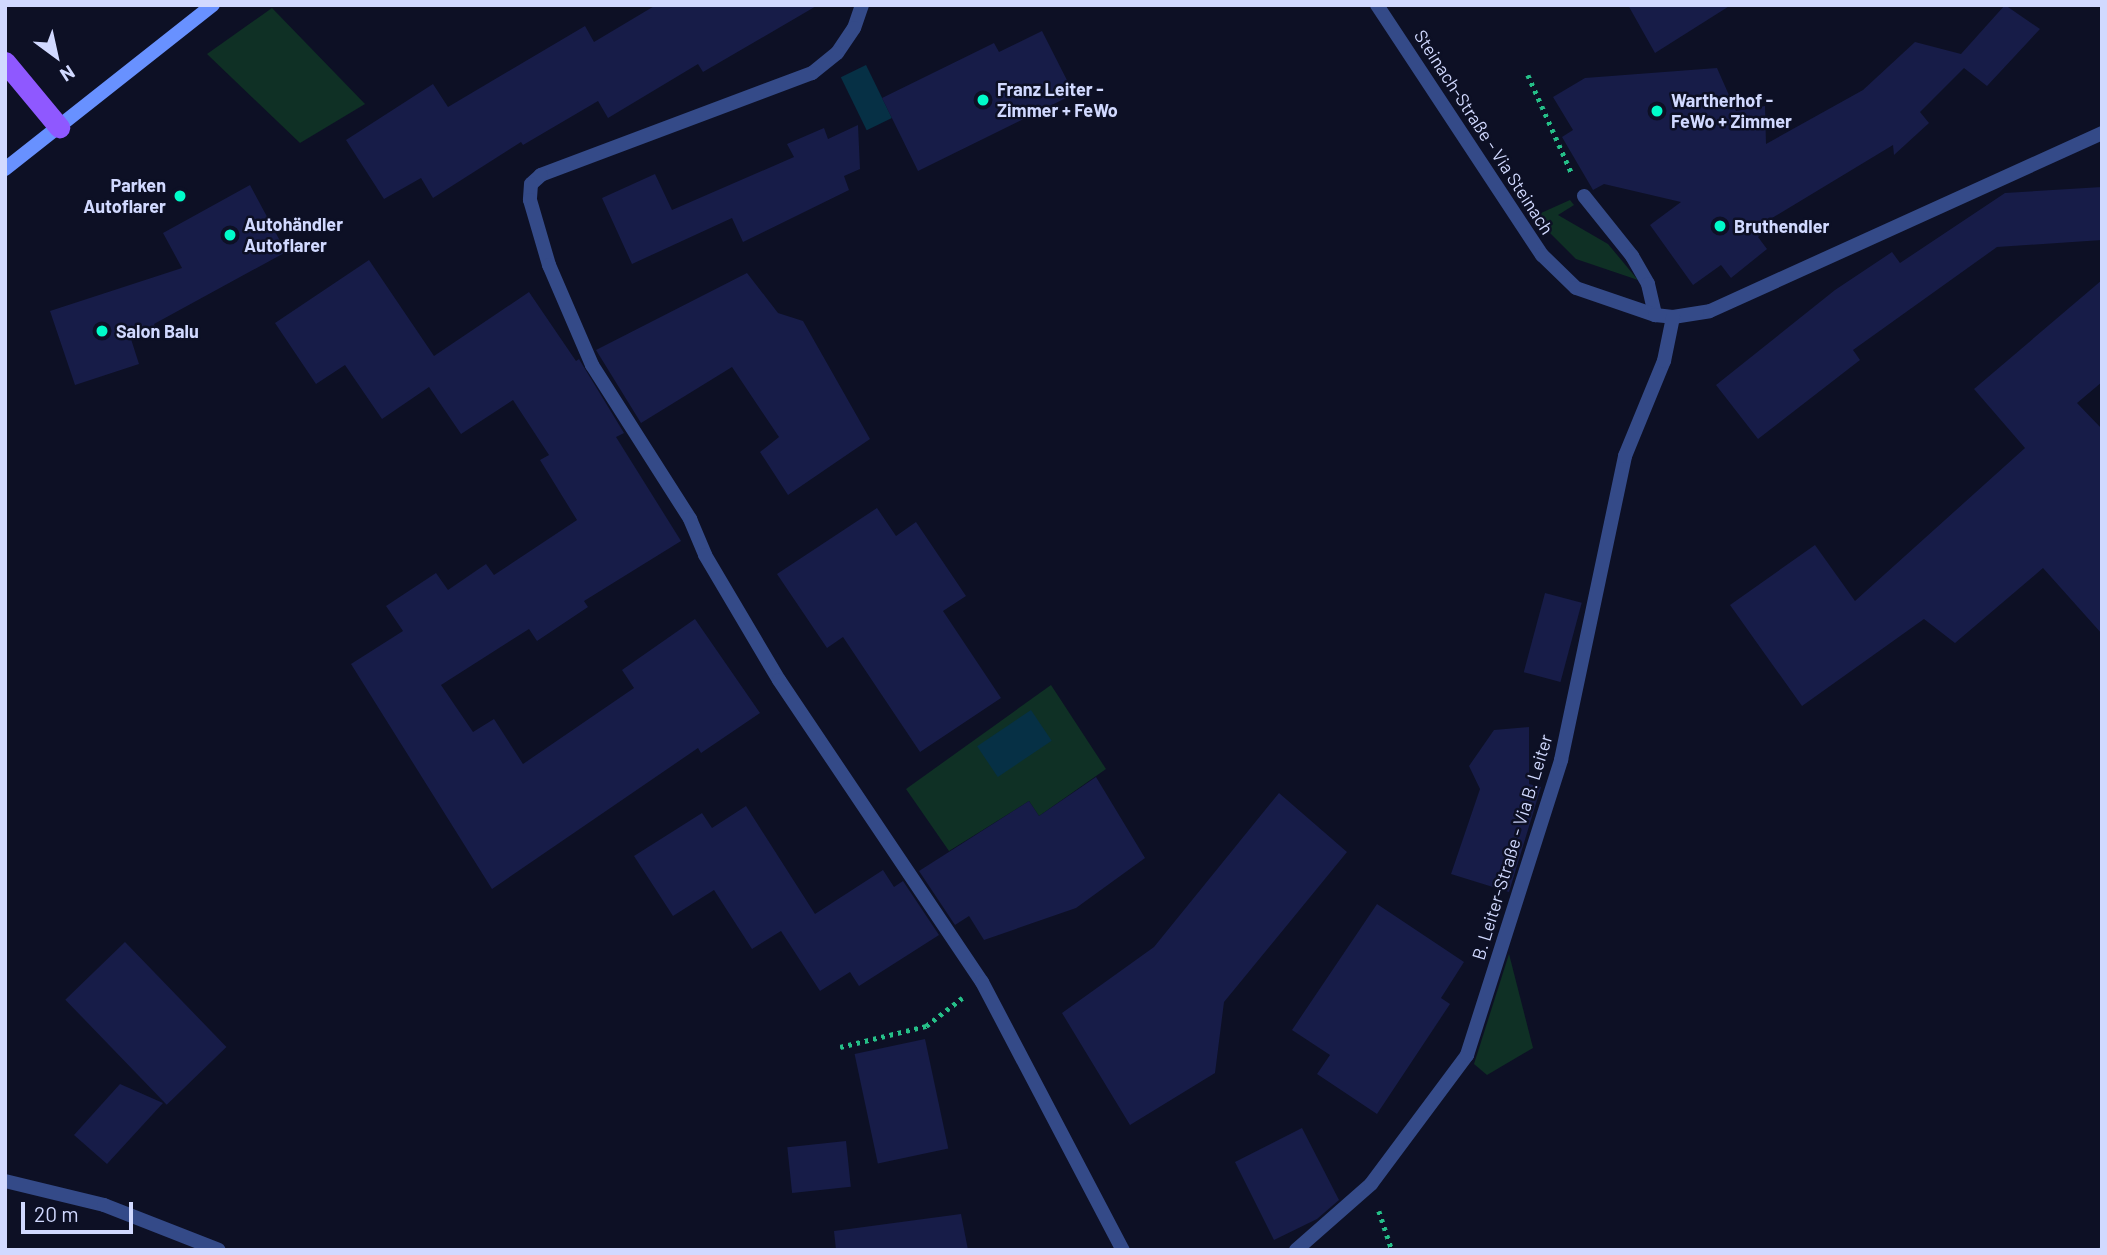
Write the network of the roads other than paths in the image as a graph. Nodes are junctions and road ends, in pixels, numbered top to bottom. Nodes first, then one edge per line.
1 (213, 5) edge
2 (862, 5) edge
3 (1377, 5) edge
4 (5, 62) edge
5 (59, 127) junction
6 (2102, 133) edge
7 (5, 169) edge
8 (1584, 195) dead end
9 (1655, 316) junction
10 (1673, 317) junction
11 (11, 1182) edge
12 (5, 1194) edge
13 (219, 1250) edge
14 (1123, 1250) edge
15 (1296, 1250) edge

1 - 5 main road
2 - 14 street
3 - 9 street, Steinach-Straße - Via Steinach
4 - 5 main road
5 - 7 main road
6 - 10 street, Steinach-Straße - Via Steinach
8 - 9 street
9 - 10 street, Steinach-Straße - Via Steinach
10 - 15 street, B. Leiter-Straße - Via B. Leiter
11 - 12 street
11 - 13 street

